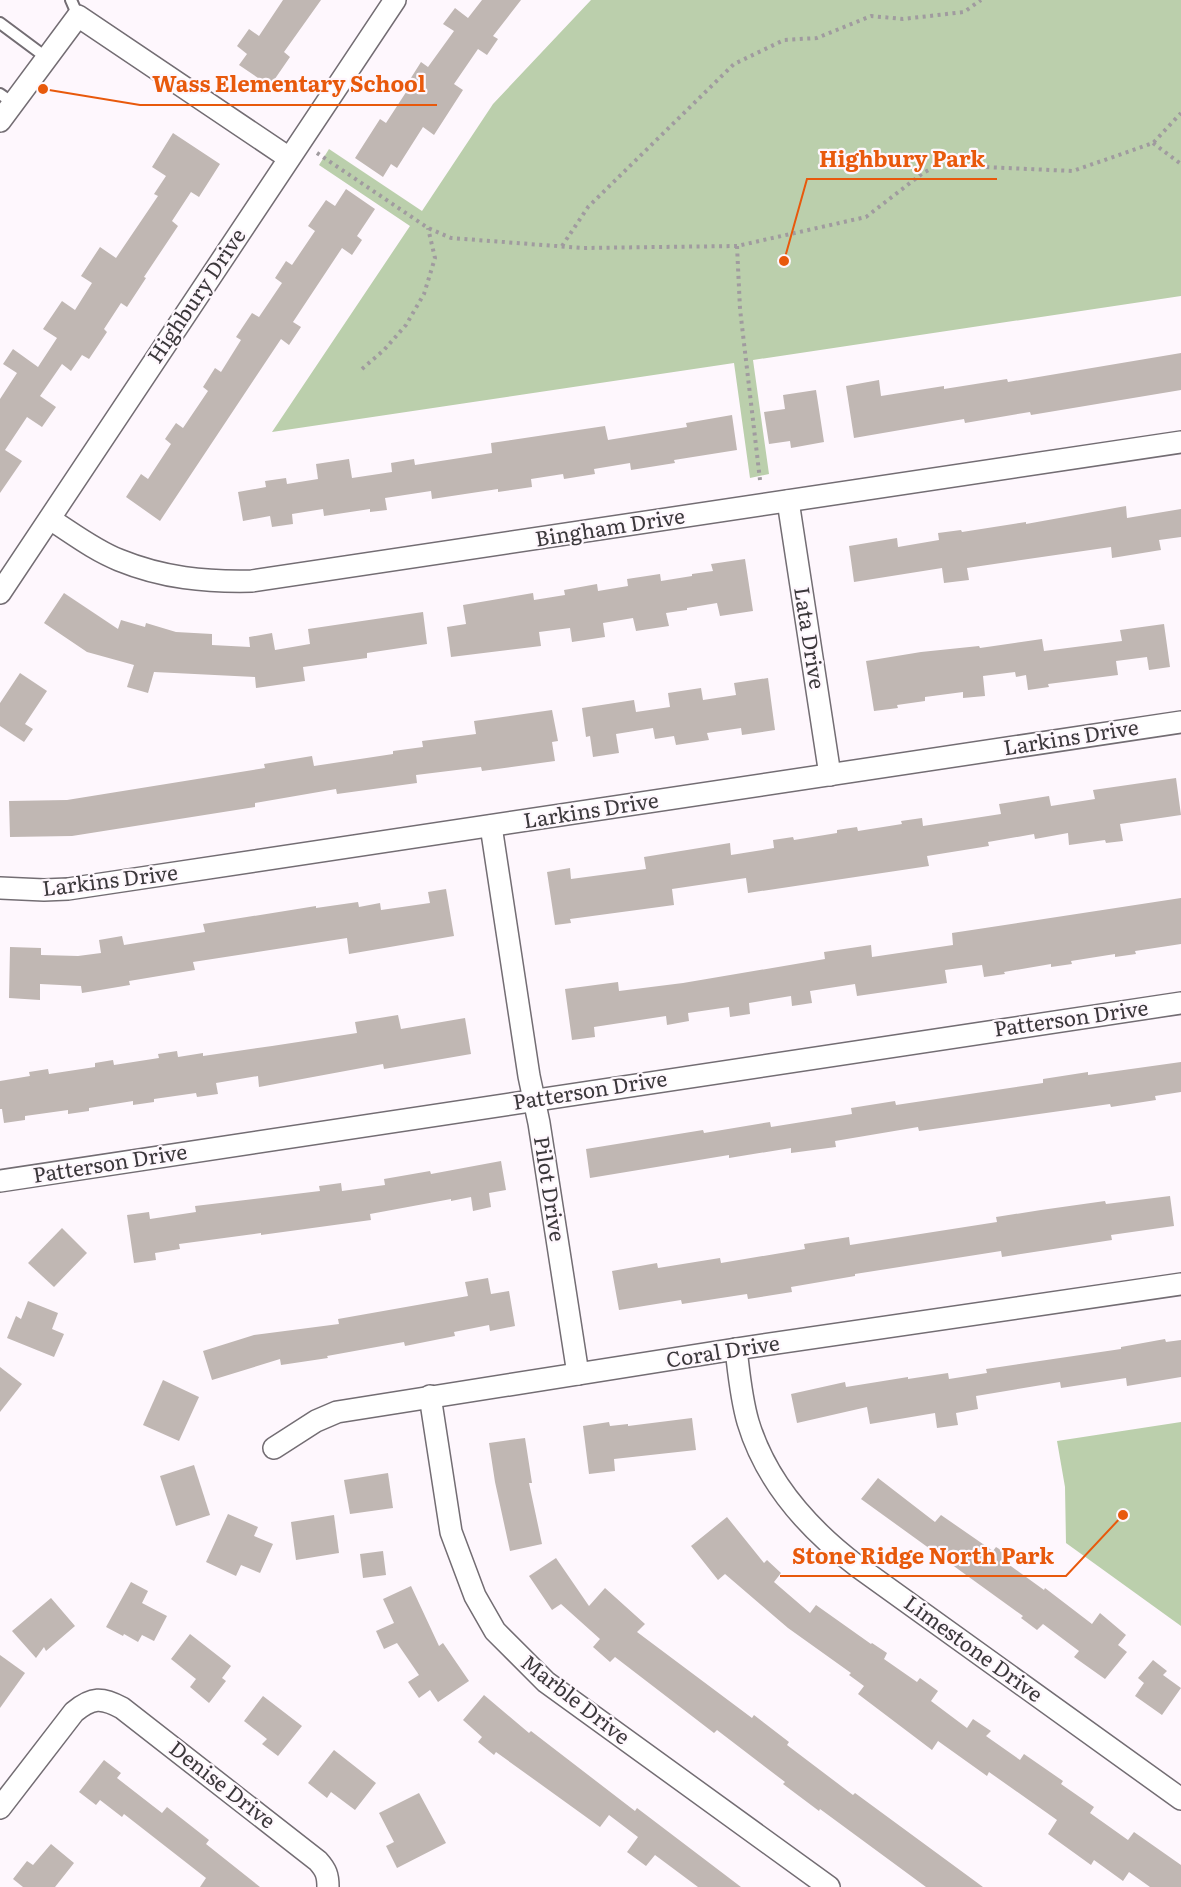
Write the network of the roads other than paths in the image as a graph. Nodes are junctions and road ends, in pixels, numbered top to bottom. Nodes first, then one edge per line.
1 (395, 0) edge
2 (75, 8) edge
3 (0, 22) edge
4 (47, 58) junction
5 (7, 99) edge
6 (0, 122) edge
7 (289, 158) junction
8 (1181, 442) edge
9 (788, 501) junction
10 (50, 519) junction
11 (0, 593) edge
12 (1181, 722) edge
13 (830, 775) junction
14 (491, 826) junction
15 (0, 888) edge
16 (1181, 1003) edge
17 (534, 1099) junction
18 (0, 1181) edge
19 (1181, 1284) edge
20 (736, 1349) junction
21 (578, 1374) junction
22 (430, 1396) junction
23 (274, 1448) dead end
24 (1181, 1799) edge
25 (0, 1808) edge
26 (328, 1887) edge
27 (829, 1887) edge

1 - 7 street, Highbury Drive
2 - 4 street
2 - 7 street
3 - 4 lane
4 - 5 street
5 - 6 street
7 - 10 street, Highbury Drive
8 - 9 street, Bingham Drive
9 - 10 street, Bingham Drive
9 - 13 street, Lata Drive
10 - 11 street, Highbury Drive
12 - 13 street, Larkins Drive
13 - 14 street, Larkins Drive
14 - 15 street, Larkins Drive
14 - 17 street, Pilot Drive
16 - 17 street, Patterson Drive
17 - 18 street, Patterson Drive
17 - 21 street, Pilot Drive
19 - 20 street, Coral Drive
20 - 21 street, Coral Drive
20 - 24 street, Limestone Drive
21 - 22 street, Coral Drive
22 - 23 street, Coral Drive
22 - 27 street, Marble Drive
25 - 26 street, Denise Drive

